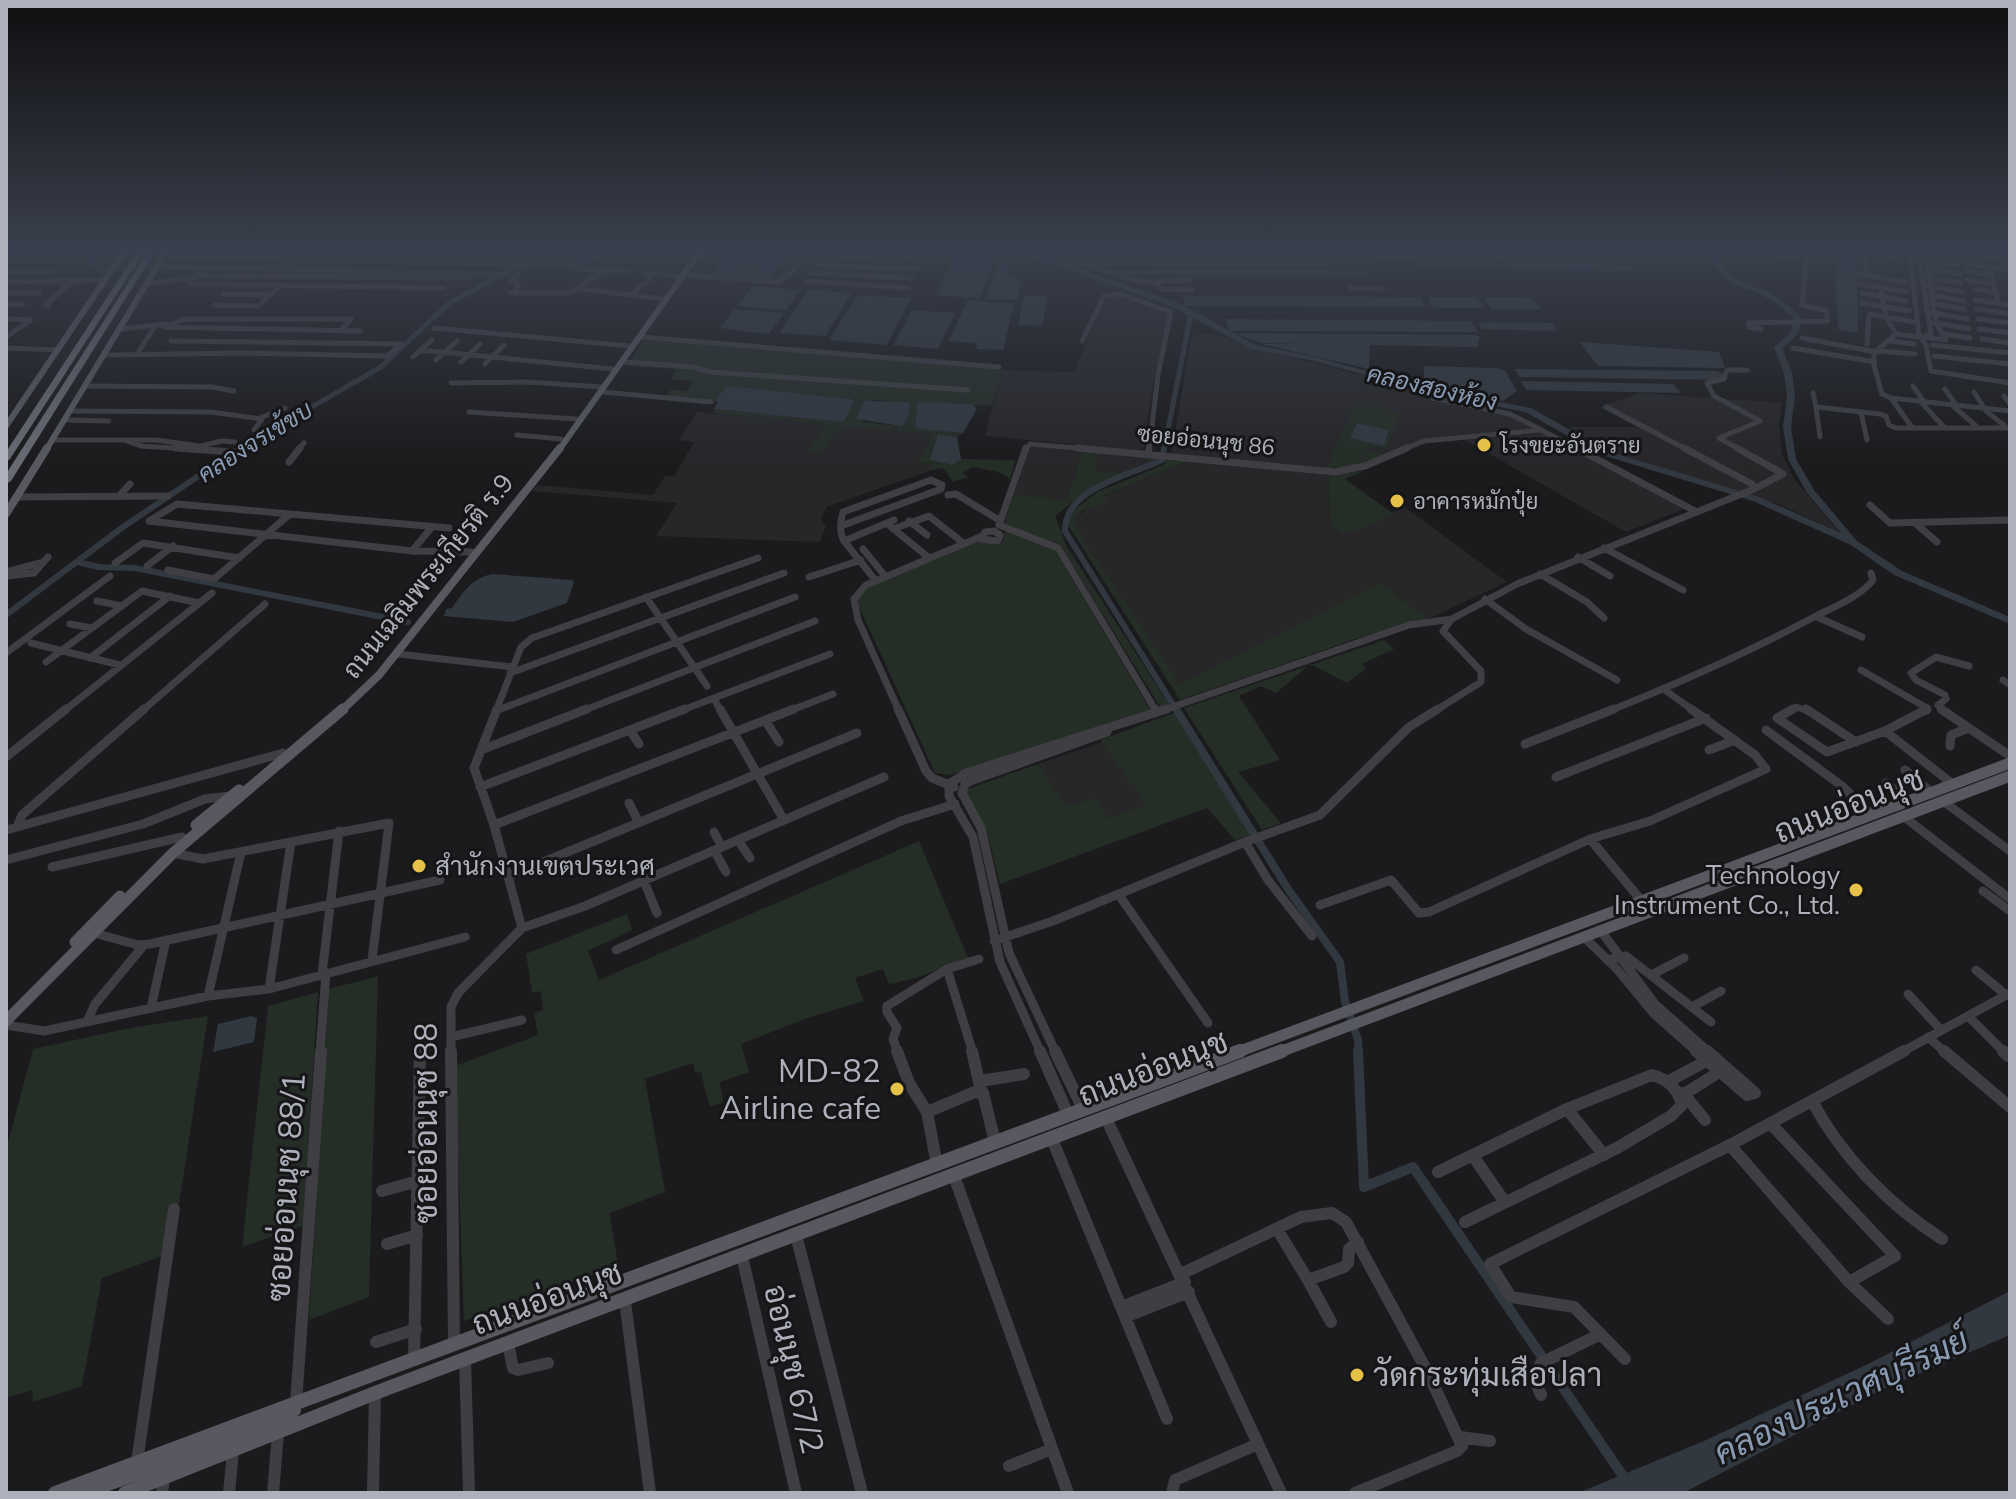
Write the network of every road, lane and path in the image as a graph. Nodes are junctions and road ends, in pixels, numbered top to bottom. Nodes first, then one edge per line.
1 (30, 320) edge
2 (78, 320) edge
3 (101, 320) edge
4 (104, 320) edge
5 (128, 320) edge
6 (183, 320) edge
7 (350, 320) edge
8 (648, 320) edge
9 (652, 320) edge
10 (1092, 320) edge
11 (1169, 320) edge
12 (1827, 320) edge
13 (1868, 320) edge
14 (1888, 320) edge
15 (1903, 320) edge
16 (1918, 320) edge
17 (1935, 320) edge
18 (1986, 320) edge
19 (1927, 321) joint
20 (1914, 322) dead end
21 (1936, 323) junction
22 (2010, 323) edge
23 (154, 327) junction
24 (166, 327) junction
25 (434, 328) dead end
26 (1761, 329) dead end
27 (1969, 329) dead end
28 (1979, 329) dead end
29 (341, 330) junction
30 (456, 330) junction
31 (121, 331) junction
32 (360, 331) dead end
33 (1896, 333) junction
34 (2010, 333) edge
35 (8, 334) edge
36 (1942, 334) junction
37 (445, 336) dead end
38 (1920, 336) junction
39 (641, 337) junction
40 (1802, 338) dead end
41 (1970, 338) dead end
42 (1982, 339) dead end
43 (432, 340) dead end
44 (171, 341) dead end
45 (196, 341) junction
46 (257, 341) junction
47 (457, 341) dead end
48 (1082, 341) dead end
49 (1891, 341) junction
50 (318, 342) junction
51 (2010, 343) edge
52 (480, 344) dead end
53 (1867, 344) dead end
54 (1914, 344) dead end
55 (504, 345) dead end
56 (1932, 345) dead end
57 (630, 346) junction
58 (60, 347) junction
59 (6, 348) edge
60 (1793, 348) dead end
61 (420, 350) junction
62 (139, 351) dead end
63 (444, 352) junction
64 (1878, 352) junction
65 (183, 353) junction
66 (245, 353) junction
67 (307, 353) junction
68 (2010, 353) edge
69 (469, 354) junction
70 (1915, 354) dead end
71 (105, 355) junction
72 (494, 356) junction
73 (1934, 356) dead end
74 (413, 357) dead end
75 (436, 360) dead end
76 (461, 362) dead end
77 (625, 362) junction
78 (1876, 362) junction
79 (485, 364) dead end
80 (2010, 364) edge
81 (999, 367) dead end
82 (613, 369) junction
83 (1747, 370) dead end
84 (451, 383) dead end
85 (2010, 383) edge
86 (86, 386) junction
87 (1913, 386) dead end
88 (1945, 389) dead end
89 (601, 390) junction
90 (968, 390) dead end
91 (234, 391) dead end
92 (1974, 392) dead end
93 (1813, 393) dead end
94 (2004, 396) dead end
95 (1888, 397) junction
96 (1433, 398) dead end
97 (1922, 401) junction
98 (711, 402) dead end
99 (2010, 404) edge
100 (1954, 405) junction
101 (1606, 407) dead end
102 (1816, 407) junction
103 (285, 408) dead end
104 (1985, 408) junction
105 (71, 411) junction
106 (2010, 411) edge
107 (469, 412) dead end
108 (1861, 412) junction
109 (270, 415) junction
110 (260, 418) junction
111 (577, 419) junction
112 (65, 420) junction
113 (109, 421) dead end
114 (276, 422) dead end
115 (6, 426) edge
116 (1911, 426) dead end
117 (1943, 426) dead end
118 (1976, 426) dead end
119 (2008, 427) edge
120 (1541, 430) junction
121 (263, 432) dead end
122 (517, 435) dead end
123 (1820, 437) dead end
124 (129, 439) junction
125 (561, 439) junction
126 (53, 440) junction
127 (1867, 440) dead end
128 (235, 442) dead end
129 (304, 443) dead end
130 (232, 452) dead end
131 (1151, 455) junction
132 (6, 459) edge
133 (289, 462) dead end
134 (6, 481) edge
135 (130, 484) dead end
136 (91, 487) dead end
137 (108, 488) dead end
138 (1750, 491) junction
139 (948, 495) dead end
140 (168, 496) dead end
141 (16, 497) junction
142 (79, 497) junction
143 (103, 497) junction
144 (118, 497) junction
145 (1870, 505) dead end
146 (1695, 511) junction
147 (6, 514) edge
148 (290, 514) junction
149 (999, 520) junction
150 (2010, 520) edge
151 (909, 521) junction
152 (1915, 523) junction
153 (891, 524) junction
154 (841, 526) junction
155 (432, 527) junction
156 (449, 528) dead end
157 (265, 535) junction
158 (927, 535) dead end
159 (980, 537) dead end
160 (844, 541) junction
161 (962, 542) junction
162 (1937, 542) dead end
163 (173, 546) junction
164 (1604, 548) junction
165 (863, 549) dead end
166 (412, 551) junction
167 (471, 552) junction
168 (48, 557) dead end
169 (928, 557) junction
170 (1578, 557) junction
171 (239, 558) junction
172 (758, 558) dead end
173 (861, 560) junction
174 (115, 563) dead end
175 (147, 566) dead end
176 (168, 570) dead end
177 (784, 573) dead end
178 (1871, 573) dead end
179 (6, 574) edge
180 (1540, 574) junction
181 (110, 576) dead end
182 (885, 576) junction
183 (1610, 576) dead end
184 (809, 577) dead end
185 (876, 581) junction
186 (1683, 590) dead end
187 (212, 593) dead end
188 (170, 596) junction
189 (646, 597) junction
190 (795, 597) dead end
191 (1485, 599) junction
192 (97, 601) dead end
193 (199, 603) junction
194 (265, 604) dead end
195 (122, 606) junction
196 (1817, 617) junction
197 (660, 618) junction
198 (1604, 618) dead end
199 (1452, 619) junction
200 (815, 621) dead end
201 (1428, 623) junction
202 (70, 624) dead end
203 (92, 628) junction
204 (1443, 631) junction
205 (1862, 637) dead end
206 (677, 642) junction
207 (31, 643) dead end
208 (62, 651) junction
209 (705, 652) dead end
210 (6, 653) edge
211 (398, 654) junction
212 (830, 654) dead end
213 (90, 658) junction
214 (712, 661) junction
215 (46, 662) dead end
216 (120, 665) junction
217 (1969, 666) dead end
218 (695, 667) junction
219 (511, 670) junction
220 (1861, 670) dead end
221 (1617, 680) dead end
222 (707, 686) dead end
223 (1665, 690) junction
224 (833, 694) dead end
225 (714, 699) junction
226 (498, 710) junction
227 (1161, 710) junction
228 (1706, 718) junction
229 (765, 720) junction
230 (1118, 726) junction
231 (1969, 728) junction
232 (630, 730) junction
233 (1766, 730) dead end
234 (1885, 731) junction
235 (733, 732) junction
236 (857, 733) dead end
237 (1735, 740) junction
238 (779, 742) dead end
239 (1856, 742) junction
240 (639, 744) dead end
241 (1525, 744) dead end
242 (1950, 746) dead end
243 (481, 750) junction
244 (1709, 750) dead end
245 (283, 753) junction
246 (2010, 756) edge
247 (6, 757) edge
248 (2010, 763) edge
249 (1905, 770) dead end
250 (758, 774) junction
251 (884, 777) dead end
252 (1556, 777) dead end
253 (2008, 779) edge
254 (1886, 783) dead end
255 (1954, 785) junction
256 (949, 786) junction
257 (480, 787) junction
258 (962, 788) junction
259 (1932, 793) junction
260 (231, 796) junction
261 (1943, 801) junction
262 (1909, 802) junction
263 (629, 803) dead end
264 (955, 804) junction
265 (1892, 807) junction
266 (1870, 813) junction
267 (1903, 816) junction
268 (784, 820) junction
269 (639, 823) junction
270 (494, 825) junction
271 (17, 827) junction
272 (6, 830) edge
273 (339, 831) junction
274 (714, 832) dead end
275 (182, 837) junction
276 (1590, 839) junction
277 (738, 840) junction
278 (1248, 841) junction
279 (291, 842) junction
280 (718, 849) junction
281 (1776, 849) junction
282 (2010, 851) edge
283 (241, 852) junction
284 (173, 853) junction
285 (750, 858) dead end
286 (6, 860) edge
287 (1789, 861) junction
288 (52, 867) dead end
289 (726, 872) dead end
290 (509, 876) junction
291 (440, 880) dead end
292 (644, 881) junction
293 (1983, 891) dead end
294 (380, 893) junction
295 (1119, 895) junction
296 (2004, 898) edge
297 (1641, 900) junction
298 (328, 904) junction
299 (1320, 905) dead end
300 (2010, 911) edge
301 (657, 913) dead end
302 (278, 915) junction
303 (223, 928) junction
304 (522, 928) junction
305 (1601, 931) junction
306 (94, 933) junction
307 (1312, 936) dead end
308 (465, 937) dead end
309 (1584, 937) junction
310 (1006, 939) junction
311 (166, 940) junction
312 (994, 941) junction
313 (144, 945) junction
314 (616, 950) dead end
315 (1621, 955) junction
316 (1684, 958) dead end
317 (979, 959) dead end
318 (372, 960) junction
319 (1607, 960) junction
320 (947, 969) junction
321 (1976, 970) dead end
322 (324, 974) junction
323 (1651, 975) junction
324 (269, 989) junction
325 (1721, 991) dead end
326 (1908, 994) dead end
327 (2008, 994) edge
328 (208, 996) junction
329 (1386, 1004) junction
330 (1651, 1006) junction
331 (1692, 1007) junction
332 (151, 1008) junction
333 (6, 1011) edge
334 (1968, 1016) junction
335 (522, 1020) dead end
336 (87, 1022) junction
337 (1711, 1022) dead end
338 (6, 1023) edge
339 (1208, 1023) dead end
340 (1321, 1028) junction
341 (1941, 1030) junction
342 (451, 1037) junction
343 (1928, 1037) junction
344 (420, 1049) dead end
345 (2008, 1056) dead end
346 (1710, 1059) junction
347 (1024, 1074) dead end
348 (1670, 1080) junction
349 (980, 1086) junction
350 (1682, 1095) junction
351 (1812, 1101) junction
352 (2010, 1107) edge
353 (1567, 1109) junction
354 (927, 1112) junction
355 (1075, 1112) junction
356 (1106, 1118) junction
357 (1705, 1120) dead end
358 (1770, 1123) junction
359 (1083, 1127) junction
360 (1052, 1139) junction
361 (995, 1142) junction
362 (1730, 1145) junction
363 (1604, 1155) junction
364 (1473, 1156) junction
365 (937, 1165) junction
366 (1438, 1172) dead end
367 (954, 1176) junction
368 (418, 1181) junction
369 (382, 1191) dead end
370 (1504, 1201) junction
371 (174, 1209) dead end
372 (1465, 1222) dead end
373 (1277, 1229) junction
374 (417, 1235) junction
375 (796, 1235) junction
376 (1942, 1239) dead end
377 (1358, 1242) junction
378 (387, 1244) dead end
379 (742, 1256) junction
380 (1308, 1280) junction
381 (1185, 1282) junction
382 (1849, 1282) junction
383 (625, 1301) junction
384 (1123, 1312) junction
385 (1888, 1319) dead end
386 (1331, 1322) dead end
387 (416, 1329) junction
388 (1601, 1334) junction
389 (376, 1342) dead end
390 (508, 1344) junction
391 (454, 1345) junction
392 (1625, 1359) dead end
393 (414, 1360) junction
394 (465, 1360) junction
395 (548, 1363) dead end
396 (375, 1393) junction
397 (324, 1395) junction
398 (1541, 1395) dead end
399 (296, 1404) junction
400 (1167, 1419) dead end
401 (273, 1429) junction
402 (1460, 1437) junction
403 (1490, 1441) dead end
404 (1258, 1444) junction
405 (1052, 1449) junction
406 (233, 1451) junction
407 (141, 1466) junction
408 (1009, 1466) dead end
409 (163, 1485) edge
410 (55, 1493) edge
411 (84, 1493) edge
412 (125, 1493) edge
413 (229, 1493) edge
414 (273, 1493) edge
415 (373, 1493) edge
416 (469, 1493) edge
417 (650, 1493) edge
418 (796, 1493) edge
419 (862, 1493) edge
420 (1068, 1493) edge
421 (1172, 1493) edge
422 (1281, 1493) edge
423 (1355, 1493) edge

1 - 35 street
2 - 58 main road
3 - 132 highway
4 - 134 highway
5 - 31 main road
6 - 24 street
7 - 29 street
8 - 57 main road, ถนนเฉลิมพระเกียรติ ร.9
9 - 39 main road, ถนนเฉลิมพระเกียรติ ร.9
10 - 48 street
11 - 131 street
12 - 26 street
13 - 53 street
14 - 33 street
15 - 20 street
16 - 38 street
17 - 21 street
18 - 22 street
19 - 21 street
19 - 38 street
21 - 27 street
21 - 36 street
23 - 24 street
23 - 31 street
23 - 62 street
24 - 29 street
25 - 30 street
28 - 34 street
29 - 32 street
30 - 37 street
30 - 57 street
31 - 71 main road
33 - 38 street
33 - 49 street
36 - 38 street
36 - 41 street
38 - 85 street
39 - 77 main road, ถนนเฉลิมพระเกียรติ ร.9
39 - 81 street
40 - 64 street
42 - 51 street
43 - 61 street
44 - 45 street
45 - 46 street
45 - 65 street
46 - 50 street
46 - 66 street
47 - 63 street
49 - 54 street
49 - 64 street
50 - 67 street
50 - 67 street
52 - 69 street
55 - 72 street
56 - 68 street
57 - 82 main road, ถนนเฉลิมพระเกียรติ ร.9
58 - 59 street
58 - 115 main road
60 - 78 street
61 - 63 street
61 - 74 street
63 - 69 street
63 - 75 street
64 - 70 street
64 - 78 street
65 - 66 street
65 - 71 street
66 - 67 street
69 - 72 street
69 - 76 street
71 - 86 main road
72 - 79 street
72 - 82 street
73 - 80 street
77 - 89 main road, ถนนเฉลิมพระเกียรติ ร.9
77 - 90 street
78 - 95 street
82 - 89 main road, ถนนเฉลิมพระเกียรติ ร.9
83 - 138 street
84 - 89 street
86 - 91 street
86 - 105 main road
87 - 97 street
88 - 100 street
89 - 98 street
89 - 111 main road, ถนนเฉลิมพระเกียรติ ร.9
89 - 211 main road, ถนนเฉลิมพระเกียรติ ร.9
92 - 104 street
93 - 102 street
94 - 99 street
95 - 97 street
95 - 116 street
96 - 120 street
97 - 100 street
97 - 117 street
100 - 104 street
100 - 118 street
101 - 138 street
102 - 108 street
102 - 123 street
103 - 109 street
104 - 106 street
104 - 119 street
105 - 110 street
105 - 112 main road
107 - 111 street
108 - 119 street
108 - 127 street
109 - 110 street
109 - 114 street
110 - 121 street
111 - 125 main road, ถนนเฉลิมพระเกียรติ ร.9
112 - 113 street
112 - 126 main road
120 - 131 street, ซอยอ่อนนุช 86
120 - 146 street
122 - 125 street
124 - 126 street
124 - 128 street
124 - 130 street
125 - 167 main road, ถนนเฉลิมพระเกียรติ ร.9
126 - 141 main road
129 - 133 street
131 - 149 street, ซอยอ่อนนุช 86
135 - 144 street
136 - 142 street
137 - 143 street
138 - 146 street
139 - 149 street
140 - 144 street
141 - 142 street
141 - 147 main road
142 - 143 street
143 - 144 street
145 - 152 street
146 - 164 street
148 - 155 street
148 - 157 street
148 - 157 street
149 - 227 street
150 - 152 street
151 - 153 street
151 - 158 street
151 - 161 street
152 - 162 street
153 - 160 street
153 - 169 street
154 - 154 street
154 - 160 street
155 - 156 street
155 - 166 street
157 - 166 street
157 - 171 street
159 - 161 street
160 - 173 street
161 - 169 street
163 - 171 street
163 - 174 street
163 - 175 street
164 - 170 street
164 - 186 street
165 - 182 street
166 - 167 street
167 - 245 main road, ถนนเฉลิมพระเกียรติ ร.9
168 - 179 street
169 - 182 street
170 - 180 street
170 - 183 street
171 - 176 street
172 - 189 street
173 - 184 street
173 - 185 street
177 - 197 street
178 - 196 street
180 - 191 street
180 - 198 street
181 - 210 street
182 - 185 street
185 - 256 street
187 - 193 street
188 - 193 street
188 - 195 street
188 - 213 street
189 - 197 street
189 - 219 street
190 - 206 street
191 - 199 street
191 - 221 street
192 - 195 street
193 - 216 street
194 - 271 street
195 - 203 street
196 - 205 street
196 - 223 street
197 - 206 street
197 - 219 street
199 - 201 street
199 - 204 street
200 - 214 street
201 - 204 street
201 - 227 street
202 - 203 street
203 - 208 street
204 - 278 street
206 - 218 street
206 - 226 street
207 - 208 street
208 - 213 street
208 - 215 street
209 - 214 street
211 - 219 street
211 - 284 main road, ถนนเฉลิมพระเกียรติ ร.9
212 - 225 street
213 - 216 street
214 - 218 street
216 - 247 street
217 - 231 street
218 - 222 street
218 - 243 street
219 - 226 street
220 - 234 street
223 - 228 street
223 - 241 street
224 - 229 street
225 - 232 street
225 - 235 street
226 - 243 street
227 - 230 street
228 - 237 street
228 - 252 street
229 - 235 street
229 - 238 street
230 - 256 street
230 - 258 street
231 - 242 street
231 - 246 street
232 - 240 street
232 - 257 street
233 - 266 street
234 - 239 street
234 - 255 street
235 - 250 street
235 - 270 street
236 - 250 street
237 - 244 street
237 - 276 street
239 - 239 street
243 - 257 street
245 - 260 main road, ถนนเฉลิมพระเกียรติ ร.9
245 - 271 street
248 - 255 main road, ถนนอ่อนนุช
249 - 259 street
250 - 268 street
250 - 269 street
251 - 268 street
253 - 261 main road, ถนนอ่อนนุช
254 - 262 street
255 - 259 main road, ถนนอ่อนนุช
256 - 258 street
256 - 264 street
257 - 270 street
258 - 310 street
259 - 262 main road, ถนนอ่อนนุช
260 - 275 main road, ถนนเฉลิมพระเกียรติ ร.9
260 - 286 street
261 - 267 main road, ถนนอ่อนนุช
261 - 282 street
262 - 265 main road, ถนนอ่อนนุช
263 - 269 street
264 - 312 street
264 - 314 street
265 - 266 main road, ถนนอ่อนนุช
265 - 267 main road
266 - 281 main road, ถนนอ่อนนุช
267 - 287 main road, ถนนอ่อนนุช
267 - 296 street
268 - 277 street
269 - 290 street
270 - 290 street
271 - 272 street
273 - 279 street
273 - 294 street
273 - 298 street, ซอยอ่อนนุช 88/1
274 - 280 street
275 - 288 street
275 - 333 main road, ถนนเฉลิมพระเกียรติ ร.9
276 - 297 street
276 - 299 street
277 - 280 street
277 - 285 street
278 - 295 street
278 - 307 street
279 - 283 street
279 - 302 street
280 - 289 street
280 - 292 street
281 - 287 main road
281 - 297 main road, ถนนอ่อนนุช
283 - 284 street
283 - 303 street
284 - 306 main road, ถนนเฉลิมพระเกียรติ ร.9
287 - 305 main road, ถนนอ่อนนุช
290 - 304 street
291 - 294 street
292 - 301 street
292 - 304 street
293 - 296 street
294 - 298 street
294 - 318 street
295 - 310 street
295 - 339 street
296 - 300 street
297 - 329 main road, ถนนอ่อนนุช
298 - 302 street
298 - 322 street, ซอยอ่อนนุช 88/1
302 - 303 street
302 - 324 street
303 - 311 street
303 - 328 street
304 - 342 street, ซอยอ่อนนุช 88
305 - 309 main road, ถนนอ่อนนุช
305 - 315 street
306 - 313 street
306 - 338 main road, ถนนเฉลิมพระเกียรติ ร.9
308 - 318 street
309 - 319 street
309 - 329 main road, ถนนอ่อนนุช
310 - 312 street
310 - 355 street
311 - 313 street
311 - 332 street
312 - 355 street
313 - 336 street
315 - 319 street
315 - 323 street
315 - 330 street
316 - 323 street
317 - 320 street
318 - 322 street
319 - 330 street
320 - 349 street
320 - 354 street
321 - 327 street
322 - 324 street
322 - 399 street, ซอยอ่อนนุช 88/1
323 - 331 street
324 - 328 street
325 - 331 street
326 - 341 street
327 - 334 street
328 - 332 street
329 - 340 main road, ถนนอ่อนนุช
330 - 346 street
331 - 337 street
332 - 336 street
334 - 341 street
334 - 345 street
335 - 342 street
336 - 338 street
340 - 355 main road, ถนนอ่อนนุช
340 - 356 main road, ถนนอ่อนนุช
341 - 343 street
342 - 391 street, ซอยอ่อนนุช 88
343 - 351 street
343 - 352 street
344 - 368 street
346 - 348 street
346 - 350 street
347 - 349 street
348 - 350 street
348 - 353 street
349 - 354 street
349 - 361 street
350 - 357 street
350 - 363 street
351 - 358 street
351 - 376 street
353 - 363 street
353 - 364 street
354 - 365 street
355 - 359 main road
355 - 361 main road, ถนนอ่อนนุช
356 - 359 main road, ถนนอ่อนนุช
356 - 381 street
358 - 362 street
358 - 382 street
359 - 360 main road, ถนนอ่อนนุช
360 - 367 main road, ถนนอ่อนนุช
360 - 384 street
361 - 365 main road, ถนนอ่อนนุช
362 - 382 street
362 - 388 street
363 - 370 street
364 - 366 street
364 - 370 street
365 - 391 main road, ถนนอ่อนนุช
367 - 375 main road, ถนนอ่อนนุช
367 - 405 street
368 - 369 street
368 - 374 street
370 - 372 street
371 - 407 street
373 - 377 street
373 - 380 street
373 - 381 street
374 - 378 street
374 - 387 street
375 - 379 main road, ถนนอ่อนนุช
375 - 419 street
377 - 380 street
377 - 402 street
379 - 383 main road, ถนนอ่อนนุช
379 - 418 street, อ่อนนุช 67/2
380 - 386 street
381 - 384 street
381 - 404 street
382 - 385 street
383 - 390 main road, ถนนอ่อนนุช
383 - 417 street
384 - 400 street
387 - 389 street
387 - 393 street
388 - 392 street
388 - 398 street
390 - 394 main road, ถนนอ่อนนุช
390 - 395 street
391 - 393 main road, ถนนอ่อนนุช
393 - 397 main road, ถนนอ่อนนุช
394 - 396 main road, ถนนอ่อนนุช
394 - 416 street
396 - 401 main road, ถนนอ่อนนุช
396 - 415 street
397 - 399 main road, ถนนอ่อนนุช
397 - 401 main road, ถนนอ่อนนุช
399 - 407 main road, ถนนอ่อนนุช
401 - 406 main road, ถนนอ่อนนุช
401 - 407 main road, ถนนอ่อนนุช
401 - 414 street
402 - 403 street
402 - 423 street
404 - 421 street
404 - 422 street
405 - 408 street
405 - 420 street
406 - 409 main road, ถนนอ่อนนุช
406 - 413 street
407 - 410 main road, ถนนอ่อนนุช
407 - 411 main road, ถนนอ่อนนุช
409 - 412 main road, ถนนอ่อนนุช

